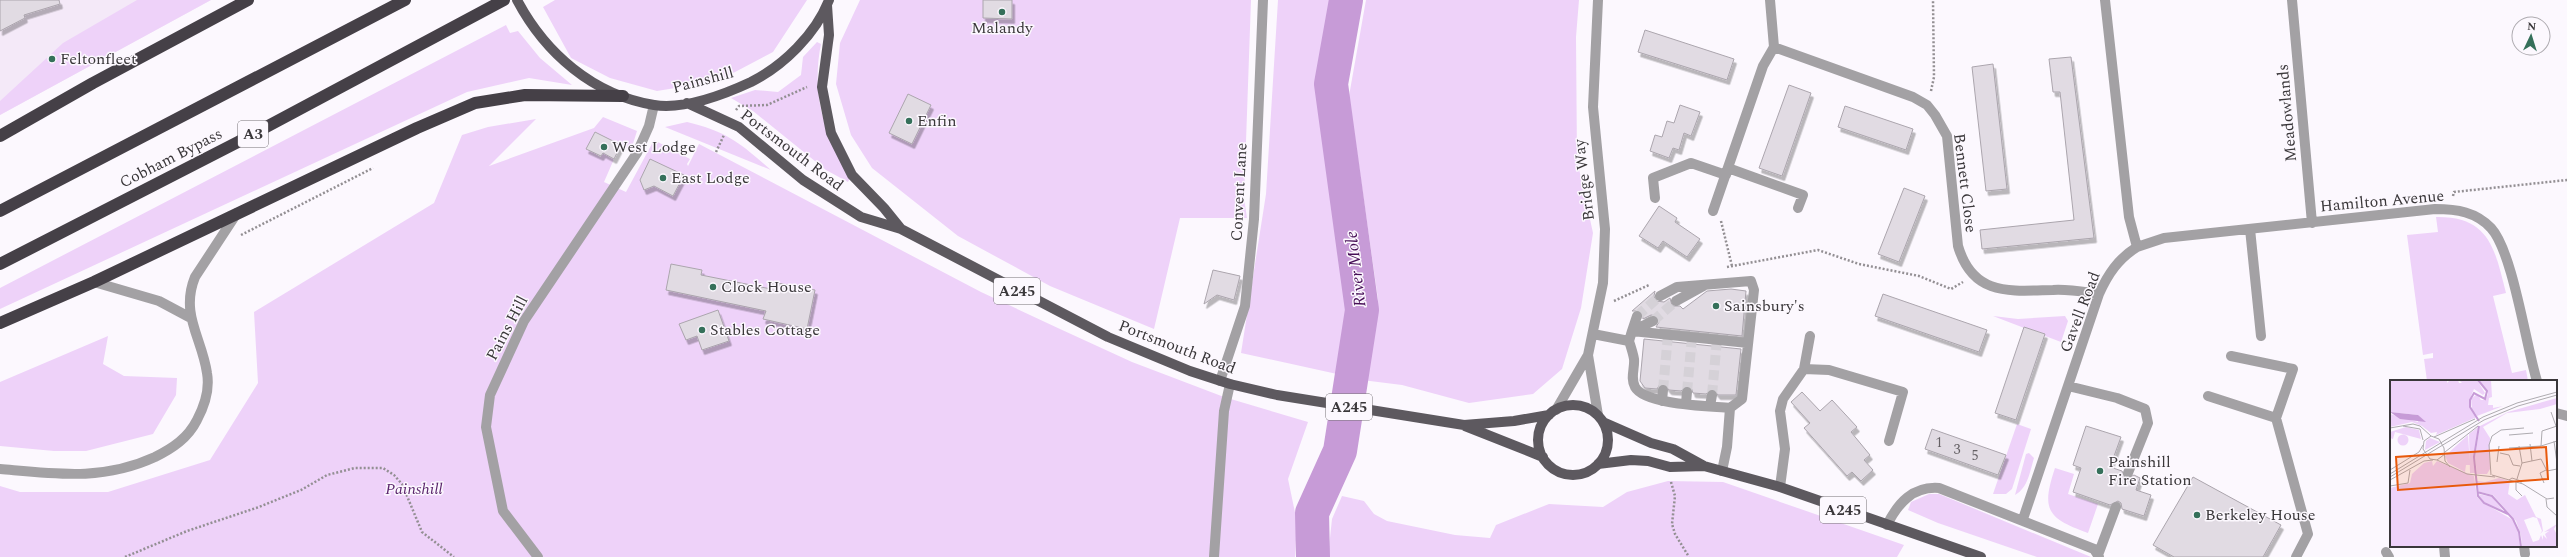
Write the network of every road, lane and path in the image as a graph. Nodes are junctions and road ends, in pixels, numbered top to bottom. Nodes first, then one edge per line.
1 (248, 0) edge
2 (405, 0) edge
3 (504, 0) edge
4 (517, 0) edge
5 (1263, 0) edge
6 (1598, 0) edge
7 (1770, 0) edge
8 (1933, 0) edge
9 (2105, 0) edge
10 (2292, 0) edge
11 (828, 2) edge
12 (1774, 47) junction
13 (808, 87) dead end
14 (623, 96) junction
15 (687, 103) junction
16 (654, 105) junction
17 (1927, 105) junction
18 (736, 111) dead end
19 (724, 132) dead end
20 (0, 136) edge
21 (716, 152) dead end
22 (380, 164) dead end
23 (1727, 172) junction
24 (2567, 180) edge
25 (1655, 198) dead end
26 (1798, 208) dead end
27 (2450, 209) junction
28 (0, 211) edge
29 (1713, 211) joint
30 (238, 212) junction
31 (2312, 223) junction
32 (901, 229) junction
33 (2250, 229) junction
34 (239, 236) dead end
35 (2137, 246) junction
36 (0, 264) edge
37 (1732, 266) junction
38 (1719, 268) dead end
39 (1974, 275) junction
40 (94, 282) junction
41 (1656, 282) dead end
42 (1710, 282) junction
43 (2099, 294) junction
44 (1660, 296) tunnel mouth
45 (1601, 301) junction
46 (1676, 301) tunnel mouth
47 (1637, 316) tunnel mouth
48 (189, 317) junction
49 (1653, 321) tunnel mouth
50 (0, 323) edge
51 (1594, 334) junction
52 (1631, 336) junction
53 (1810, 336) dead end
54 (2261, 336) dead end
55 (1748, 343) junction
56 (1588, 355) junction
57 (2231, 356) dead end
58 (1804, 369) junction
59 (2537, 380) edge
60 (1220, 381) junction
61 (1230, 384) junction
62 (2068, 386) junction
63 (1663, 390) tunnel mouth
64 (1687, 392) tunnel mouth
65 (1712, 395) tunnel mouth
66 (2208, 396) dead end
67 (1662, 401) junction
68 (1686, 404) junction
69 (1710, 406) junction
70 (1730, 408) junction
71 (1552, 412) junction
72 (2557, 413) edge
73 (2567, 416) edge
74 (2276, 418) junction
75 (1601, 419) junction
76 (1464, 425) junction
77 (1889, 441) dead end
78 (1543, 457) junction
79 (1598, 464) junction
80 (1704, 466) junction
81 (0, 469) edge
82 (1722, 471) junction
83 (2128, 473) dead end
84 (1671, 477) dead end
85 (1780, 487) junction
86 (2116, 507) dead end
87 (2023, 520) junction
88 (1887, 525) junction
89 (2444, 547) edge
90 (2098, 556) edge
91 (125, 557) edge
92 (454, 557) edge
93 (538, 557) edge
94 (1214, 557) edge
95 (1689, 557) edge
96 (1981, 557) edge
97 (2296, 557) edge
98 (2445, 557) edge

1 - 20 highway
2 - 28 highway, Cobham Bypass
3 - 36 highway, Cobham Bypass / A3
4 - 14 main road, Painshill
5 - 60 street, Convent Lane
6 - 45 street, Bridge Way
7 - 12 street
8 - 17 path
9 - 35 street
10 - 31 street, Meadowlands
11 - 15 main road, Painshill
11 - 32 main road, Portsmouth Road / A245
12 - 17 street, Bennett Close
12 - 23 street
13 - 18 path
14 - 16 main road, Painshill
14 - 30 highway
15 - 16 main road, Painshill
15 - 32 main road, Portsmouth Road / A245
16 - 93 street, Pains Hill
17 - 39 street, Bennett Close
19 - 21 path
22 - 34 path
23 - 25 street
23 - 26 street
23 - 29 street
24 - 27 path
27 - 31 street, Hamilton Avenue
27 - 59 street, Hamilton Avenue
29 - 37 path
30 - 40 highway
30 - 48 street
31 - 33 street, Hamilton Avenue
32 - 60 main road, Portsmouth Road / A245
33 - 35 street, Hamilton Avenue
33 - 54 street
35 - 43 street, Gavell Road
37 - 38 path
37 - 39 path
39 - 43 street, Bennett Close
40 - 48 street
40 - 50 highway
41 - 45 path
42 - 44 street
42 - 46 street
42 - 55 street
43 - 62 street, Gavell Road
45 - 51 street, Bridge Way
47 - 52 street
48 - 81 street
49 - 52 street
51 - 52 street
51 - 56 street, Bridge Way
52 - 55 street
52 - 67 street
53 - 58 street
55 - 70 street
56 - 71 street, Bridge Way
56 - 75 street, Bridge Way
57 - 74 street
58 - 77 street
58 - 85 street
60 - 61 main road, Portsmouth Road / A245
61 - 76 main road, Portsmouth Road / A245
61 - 94 street
62 - 83 street
62 - 87 street, Gavell Road
63 - 67 street
64 - 68 street
65 - 69 street
66 - 74 street
67 - 68 street
68 - 69 street
69 - 70 street
70 - 82 street
71 - 75 main road
71 - 76 main road, Portsmouth Road / A245
71 - 78 main road
72 - 73 street
74 - 97 street
75 - 79 main road
75 - 80 main road
76 - 78 main road, Portsmouth Road / A245
78 - 79 main road
79 - 80 main road
80 - 82 main road, A245
82 - 85 main road, A245
84 - 95 path
85 - 88 main road, A245
86 - 90 street
87 - 88 street
87 - 90 street
88 - 96 main road, A245
89 - 98 street
91 - 92 path

